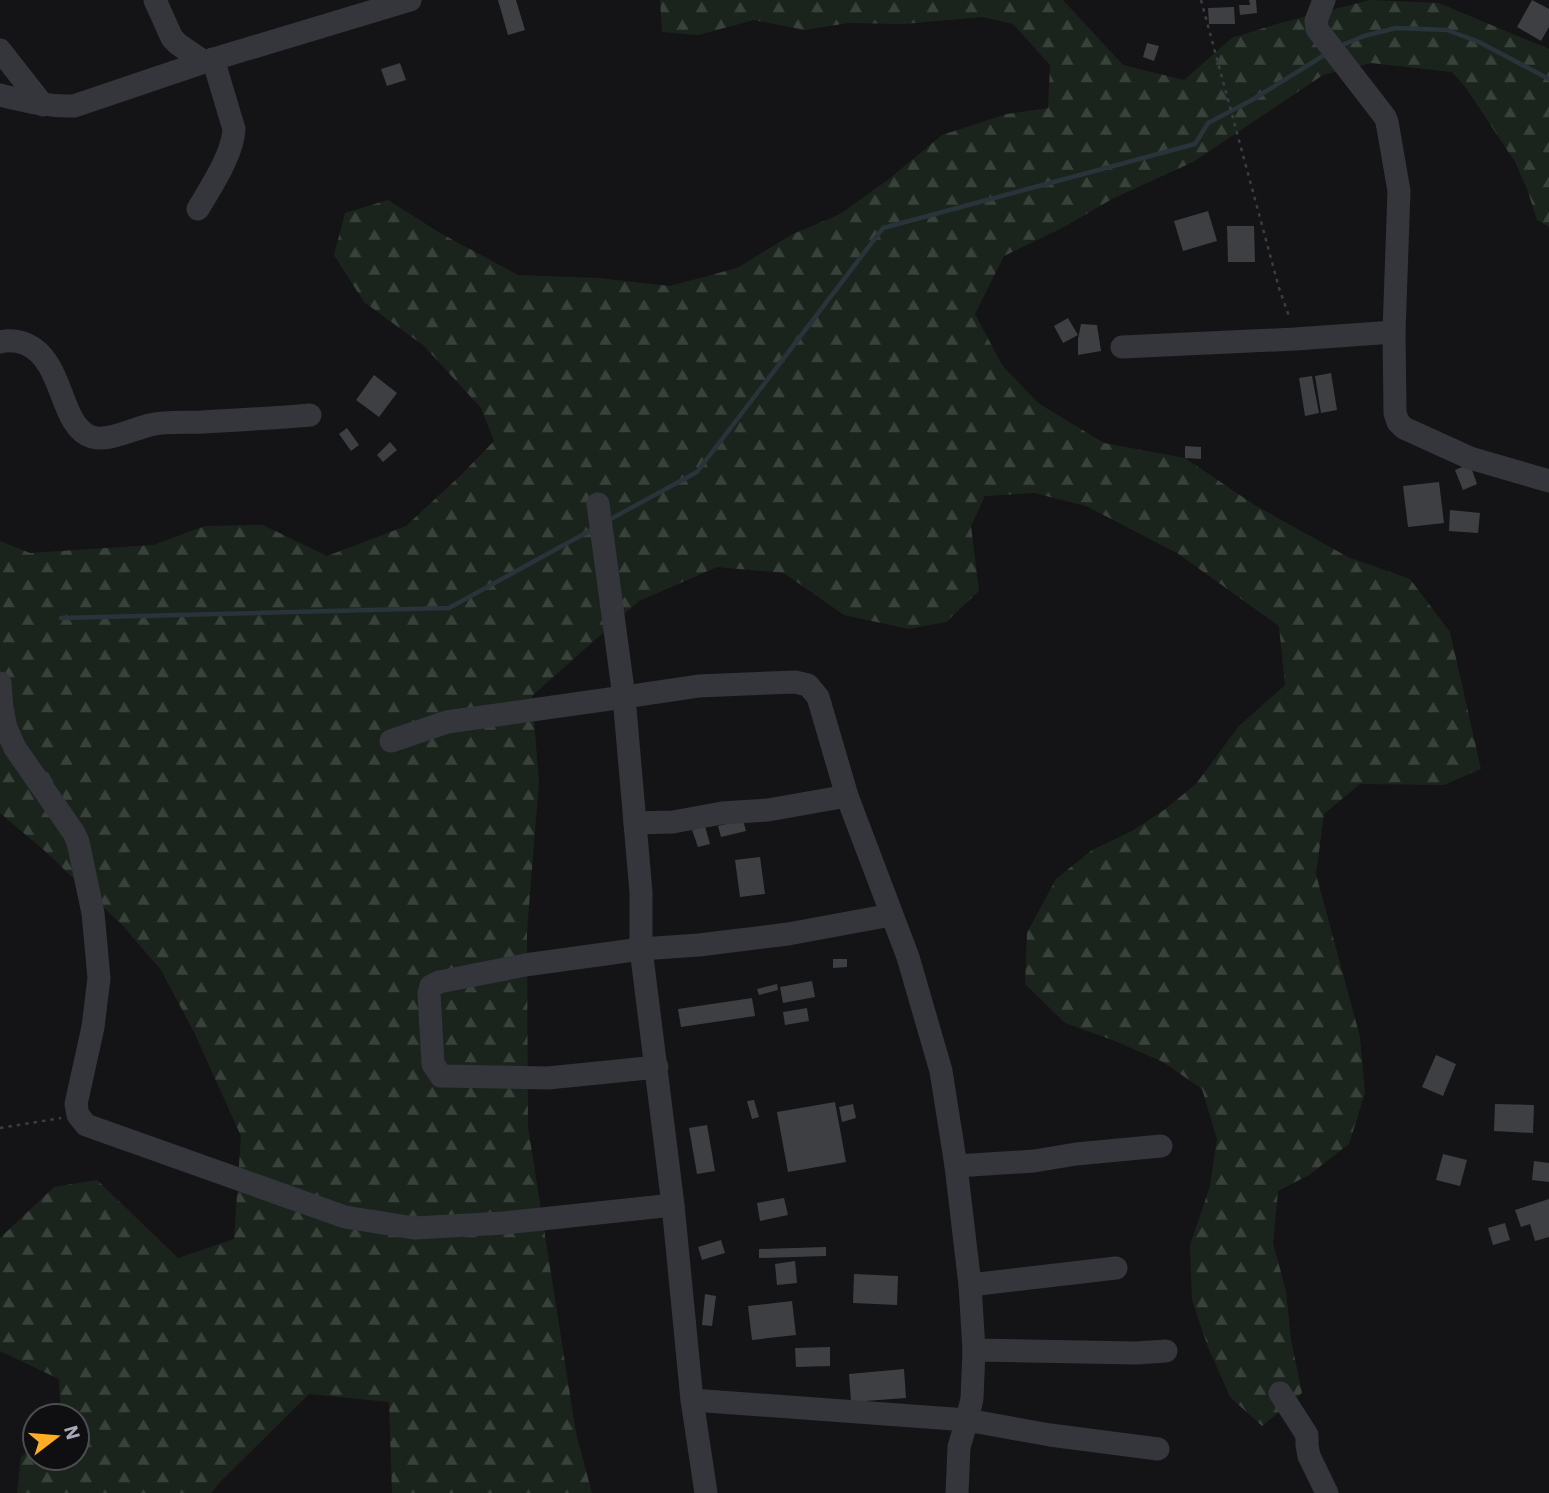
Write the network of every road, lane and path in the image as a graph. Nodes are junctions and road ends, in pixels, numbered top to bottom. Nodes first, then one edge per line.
1 (155, 0) edge
2 (410, 0) edge
3 (1200, 0) edge
4 (1324, 0) edge
5 (0, 50) edge
6 (208, 60) junction
7 (0, 95) edge
8 (43, 105) junction
9 (198, 209) dead end
10 (1394, 332) junction
11 (1295, 340) junction
12 (0, 342) edge
13 (1122, 347) dead end
14 (310, 415) dead end
15 (1549, 481) edge
16 (598, 504) dead end
17 (0, 683) edge
18 (624, 697) junction
19 (391, 741) dead end
20 (847, 796) junction
21 (635, 823) junction
22 (891, 915) junction
23 (641, 949) junction
24 (657, 1067) junction
25 (78, 1115) junction
26 (0, 1128) edge
27 (1161, 1146) dead end
28 (956, 1166) junction
29 (673, 1205) junction
30 (1116, 1268) dead end
31 (970, 1285) junction
32 (974, 1350) junction
33 (1166, 1352) dead end
34 (1280, 1393) dead end
35 (692, 1400) junction
36 (967, 1420) junction
37 (1158, 1449) dead end
38 (706, 1493) edge
39 (957, 1493) edge
40 (1327, 1493) edge

1 - 6 street
2 - 6 street
3 - 11 path
4 - 10 street
5 - 8 street
6 - 8 street
6 - 9 street
7 - 8 street
10 - 11 street
10 - 15 street
11 - 13 street
12 - 14 street
16 - 18 street
17 - 25 street
18 - 19 street
18 - 20 street
18 - 21 street
20 - 21 street
20 - 22 street
21 - 23 street
22 - 23 street
22 - 28 street
23 - 24 street
23 - 24 street
24 - 29 street
25 - 26 path
25 - 29 street
27 - 28 street
28 - 31 street
29 - 35 street
30 - 31 street
31 - 32 street
32 - 33 street
32 - 36 street
34 - 40 street
35 - 36 street
35 - 38 street
36 - 37 street
36 - 39 street

